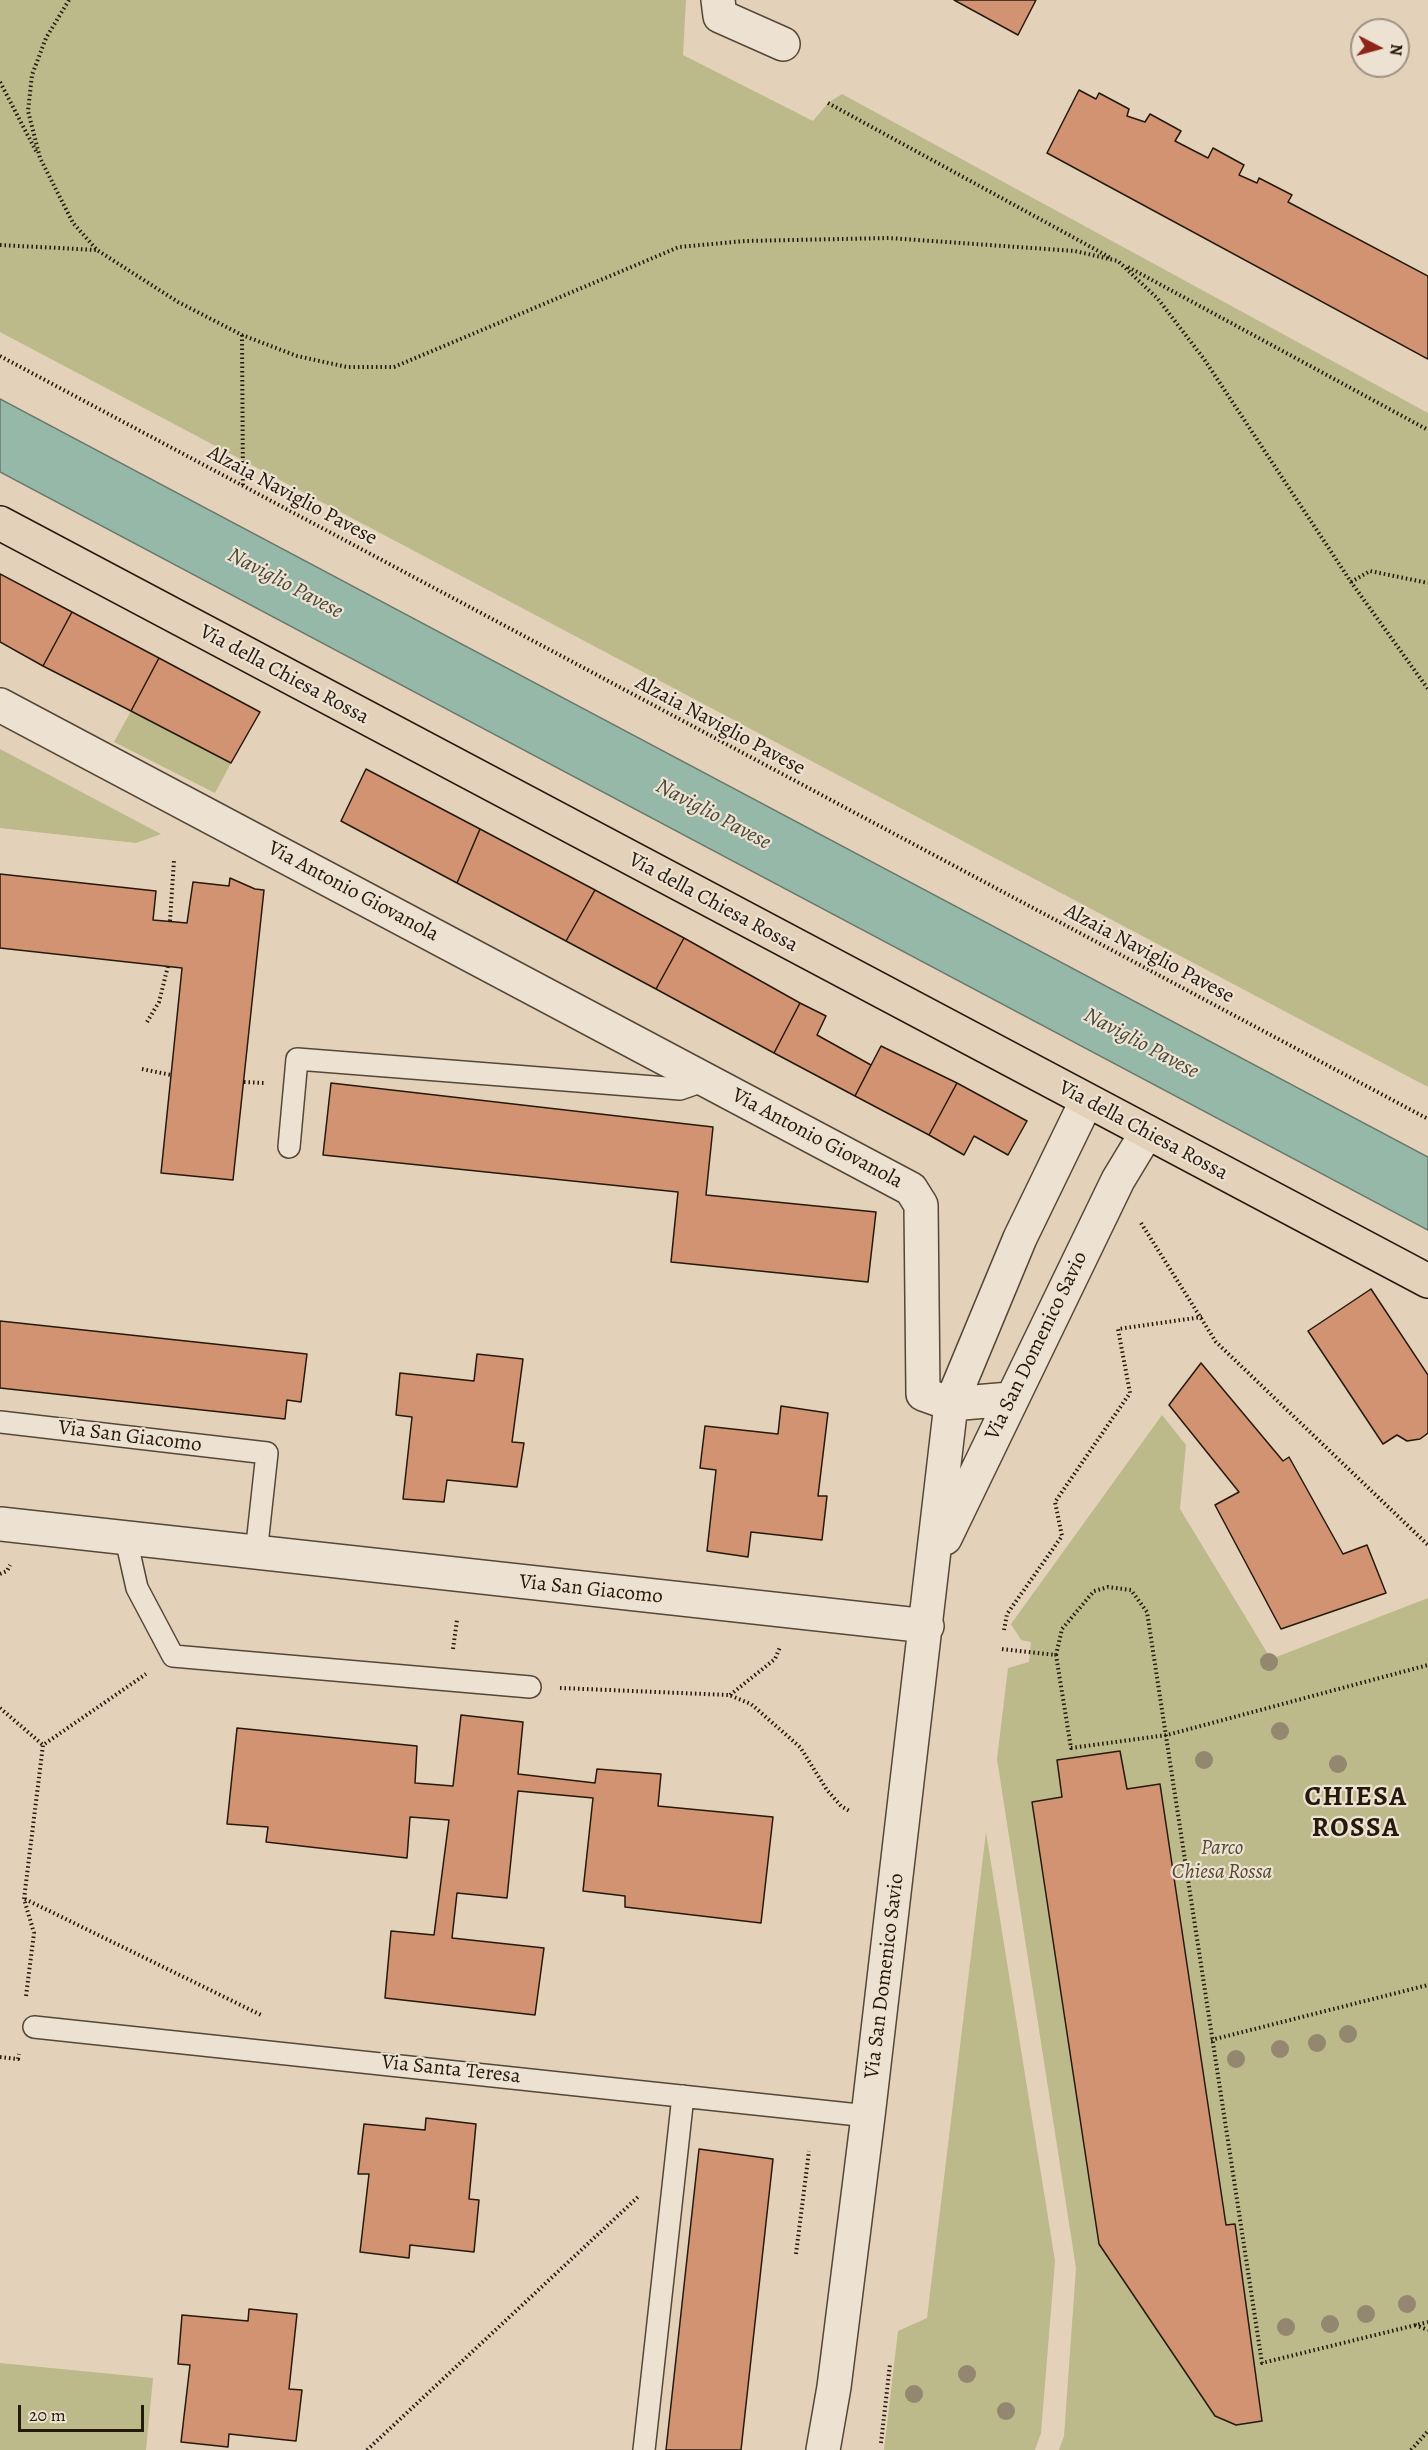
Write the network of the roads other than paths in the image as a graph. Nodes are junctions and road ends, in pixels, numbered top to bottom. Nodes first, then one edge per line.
1 (718, 0) edge
2 (783, 44) dead end
3 (0, 523) edge
4 (0, 705) edge
5 (706, 1080) junction
6 (1086, 1102) junction
7 (1147, 1132) junction
8 (290, 1147) dead end
9 (1428, 1281) edge
10 (1010, 1399) junction
11 (951, 1404) junction
12 (0, 1422) edge
13 (0, 1524) edge
14 (126, 1539) junction
15 (256, 1554) junction
16 (933, 1564) junction
17 (927, 1626) junction
18 (530, 1687) road end
19 (34, 2027) dead end
20 (683, 2096) junction
21 (868, 2116) junction
22 (834, 2387) junction
23 (644, 2450) edge
24 (823, 2450) edge
25 (833, 2450) edge

1 - 2 street
3 - 6 main road, Via della Chiesa Rossa
4 - 5 street, Via Antonio Giovanola
5 - 8 lane, Via Antonio Giovanola
5 - 11 street, Via Antonio Giovanola
6 - 7 main road, Via della Chiesa Rossa
6 - 11 street, Via San Domenico Savio
7 - 9 main road, Via della Chiesa Rossa
7 - 10 street, Via San Domenico Savio
10 - 11 street
10 - 16 street, Via San Domenico Savio
11 - 16 street, Via San Domenico Savio
12 - 15 lane, Via San Giacomo
13 - 14 street, Via San Giacomo
14 - 15 street, Via San Giacomo
14 - 18 lane
15 - 17 street, Via San Giacomo
16 - 17 street, Via San Domenico Savio
17 - 21 street, Via San Domenico Savio
19 - 20 lane, Via Santa Teresa
20 - 21 lane, Via Santa Teresa
20 - 23 lane
21 - 22 street, Via San Domenico Savio
22 - 24 street, Via San Domenico Savio
22 - 25 street, Via San Domenico Savio

